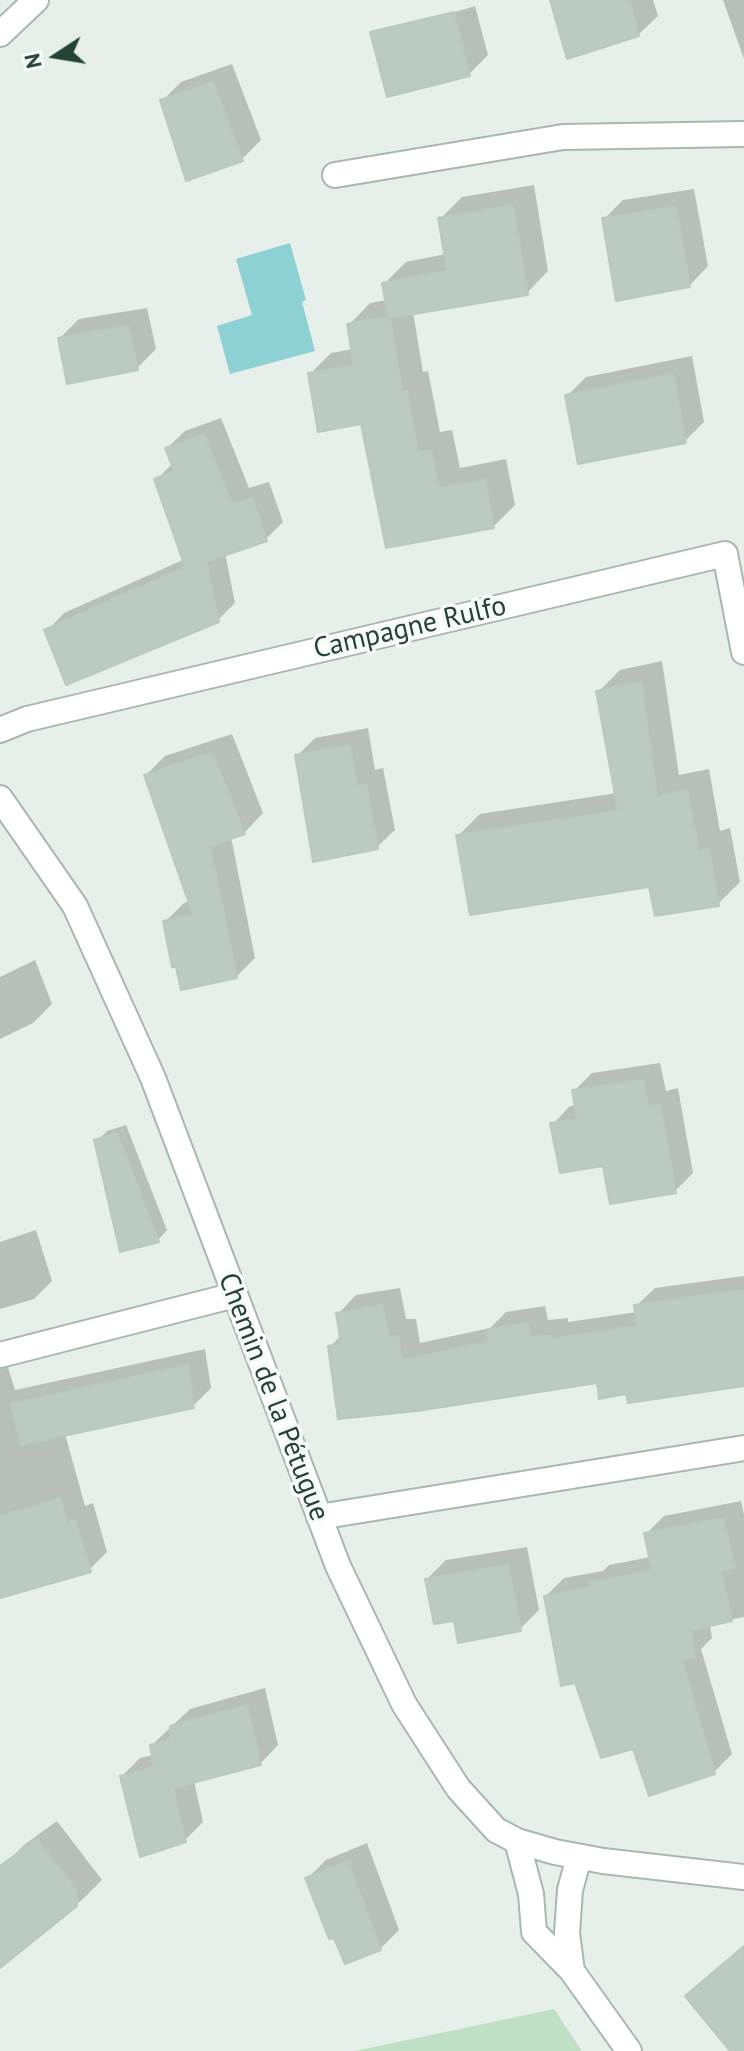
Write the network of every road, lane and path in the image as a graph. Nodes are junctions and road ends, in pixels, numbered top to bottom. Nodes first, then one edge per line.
1 (36, 0) edge
2 (0, 34) edge
3 (744, 134) edge
4 (335, 175) dead end
5 (744, 652) edge
6 (0, 730) edge
7 (0, 798) edge
8 (235, 1295) junction
9 (0, 1355) edge
10 (744, 1448) edge
11 (319, 1517) junction
12 (517, 1841) junction
13 (579, 1857) junction
14 (744, 1877) edge
15 (572, 1971) junction
16 (629, 2051) edge

1 - 2 street
3 - 4 street
5 - 6 street, Campagne Rulfo
7 - 8 street, Chemin de la Pétugue
8 - 9 street
8 - 11 street, Chemin de la Pétugue
10 - 11 street
11 - 12 street, Chemin de la Pétugue
12 - 13 street
12 - 15 street
13 - 14 street
13 - 15 street
15 - 16 street

